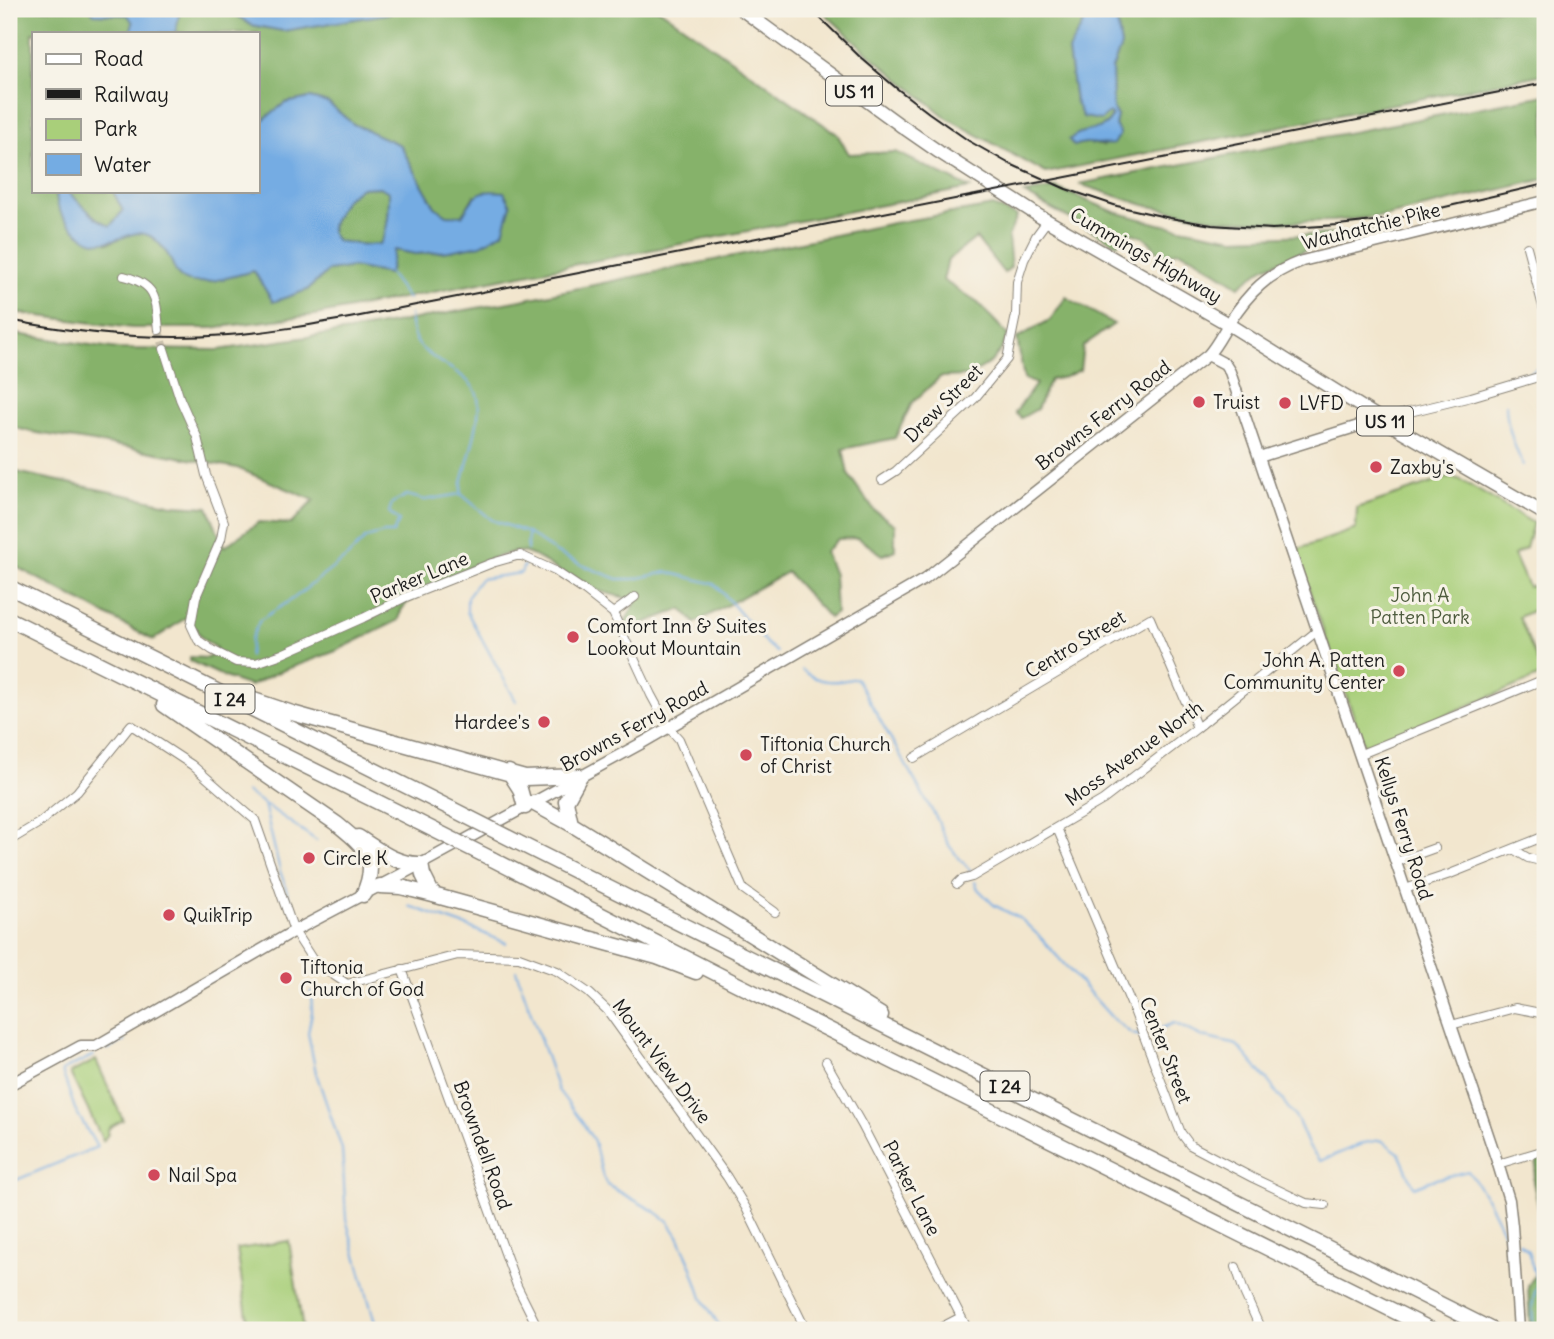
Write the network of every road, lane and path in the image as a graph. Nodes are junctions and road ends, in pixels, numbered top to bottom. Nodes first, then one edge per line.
1 (741, 9) edge
2 (1545, 201) edge
3 (1047, 220) junction
4 (1527, 247) dead end
5 (124, 276) dead end
6 (1545, 314) edge
7 (1228, 324) junction
8 (159, 330) tunnel mouth
9 (164, 349) tunnel mouth
10 (1208, 355) junction
11 (1545, 375) edge
12 (1381, 419) junction
13 (1259, 457) junction
14 (882, 480) dead end
15 (1545, 514) edge
16 (9, 587) edge
17 (635, 597) dead end
18 (613, 614) junction
19 (9, 619) edge
20 (1317, 631) junction
21 (120, 674) junction
22 (1545, 679) edge
23 (208, 688) junction
24 (669, 728) junction
25 (1196, 728) junction
26 (1361, 754) junction
27 (914, 758) dead end
28 (509, 772) junction
29 (580, 776) junction
30 (529, 805) junction
31 (337, 824) junction
32 (571, 824) junction
33 (1057, 828) junction
34 (1545, 835) edge
35 (9, 841) edge
36 (1435, 848) dead end
37 (1513, 849) junction
38 (1396, 862) junction
39 (1545, 862) edge
40 (421, 864) junction
41 (957, 884) dead end
42 (380, 886) junction
43 (1405, 888) junction
44 (363, 895) junction
45 (433, 895) junction
46 (775, 912) dead end
47 (294, 931) junction
48 (402, 969) junction
49 (735, 983) junction
50 (1545, 1014) edge
51 (1451, 1025) junction
52 (826, 1062) dead end
53 (958, 1063) junction
54 (9, 1085) edge
55 (1545, 1150) edge
56 (1498, 1164) junction
57 (1325, 1205) dead end
58 (1236, 1267) dead end
59 (961, 1317) junction
60 (539, 1330) edge
61 (806, 1330) edge
62 (936, 1330) edge
63 (968, 1330) edge
64 (1261, 1330) edge
65 (1432, 1330) edge
66 (1492, 1330) edge
67 (1519, 1330) edge

1 - 3 main road, Cummings Highway / US 11
2 - 7 street, Wauhatchie Pike
3 - 7 main road, Cummings Highway / US 11
3 - 14 street, Drew Street
4 - 6 street
5 - 8 street
7 - 10 street, Browns Ferry Road
7 - 12 main road, Cummings Highway / US 11
9 - 18 street, Parker Lane
10 - 13 street, Kellys Ferry Road
10 - 24 street, Browns Ferry Road
11 - 12 street
12 - 13 street
12 - 15 main road, Cummings Highway / US 11
13 - 20 street, Kellys Ferry Road
16 - 23 highway, I 24
17 - 18 street
18 - 24 street, Parker Lane
19 - 21 highway, I 24
20 - 25 street, Moss Avenue North
20 - 26 street, Kellys Ferry Road
21 - 31 highway
21 - 49 highway, I 24, bridge
22 - 26 street
23 - 28 highway
23 - 53 highway, I 24, bridge
24 - 29 street, Browns Ferry Road
24 - 46 street, Parker Lane
25 - 27 street, Centro Street
25 - 33 street, Moss Avenue North
26 - 38 street, Kellys Ferry Road
28 - 29 highway
28 - 30 highway
29 - 30 street, Browns Ferry Road
29 - 32 highway
30 - 32 highway
30 - 40 street, Browns Ferry Road
31 - 40 highway
31 - 44 highway
32 - 53 highway
33 - 41 street, Moss Avenue North
33 - 57 street, Center Street
34 - 37 street
35 - 47 street, Mount View Drive
36 - 38 street
37 - 39 street
37 - 43 street
38 - 43 street, Kellys Ferry Road
40 - 42 street, Browns Ferry Road
40 - 45 highway
42 - 44 street, Browns Ferry Road
42 - 45 highway
43 - 51 street, Kellys Ferry Road
44 - 47 street, Browns Ferry Road
45 - 49 highway
47 - 48 street, Mount View Drive
47 - 54 street, Browns Ferry Road
48 - 60 street, Browndell Road
48 - 61 street, Mount View Drive
49 - 65 highway, I 24
50 - 51 street
51 - 56 street, Kellys Ferry Road
52 - 59 street, Parker Lane
53 - 66 highway, I 24
55 - 56 street
56 - 67 street, Kellys Ferry Road
58 - 64 street
59 - 62 street
59 - 63 street, Parker Lane

